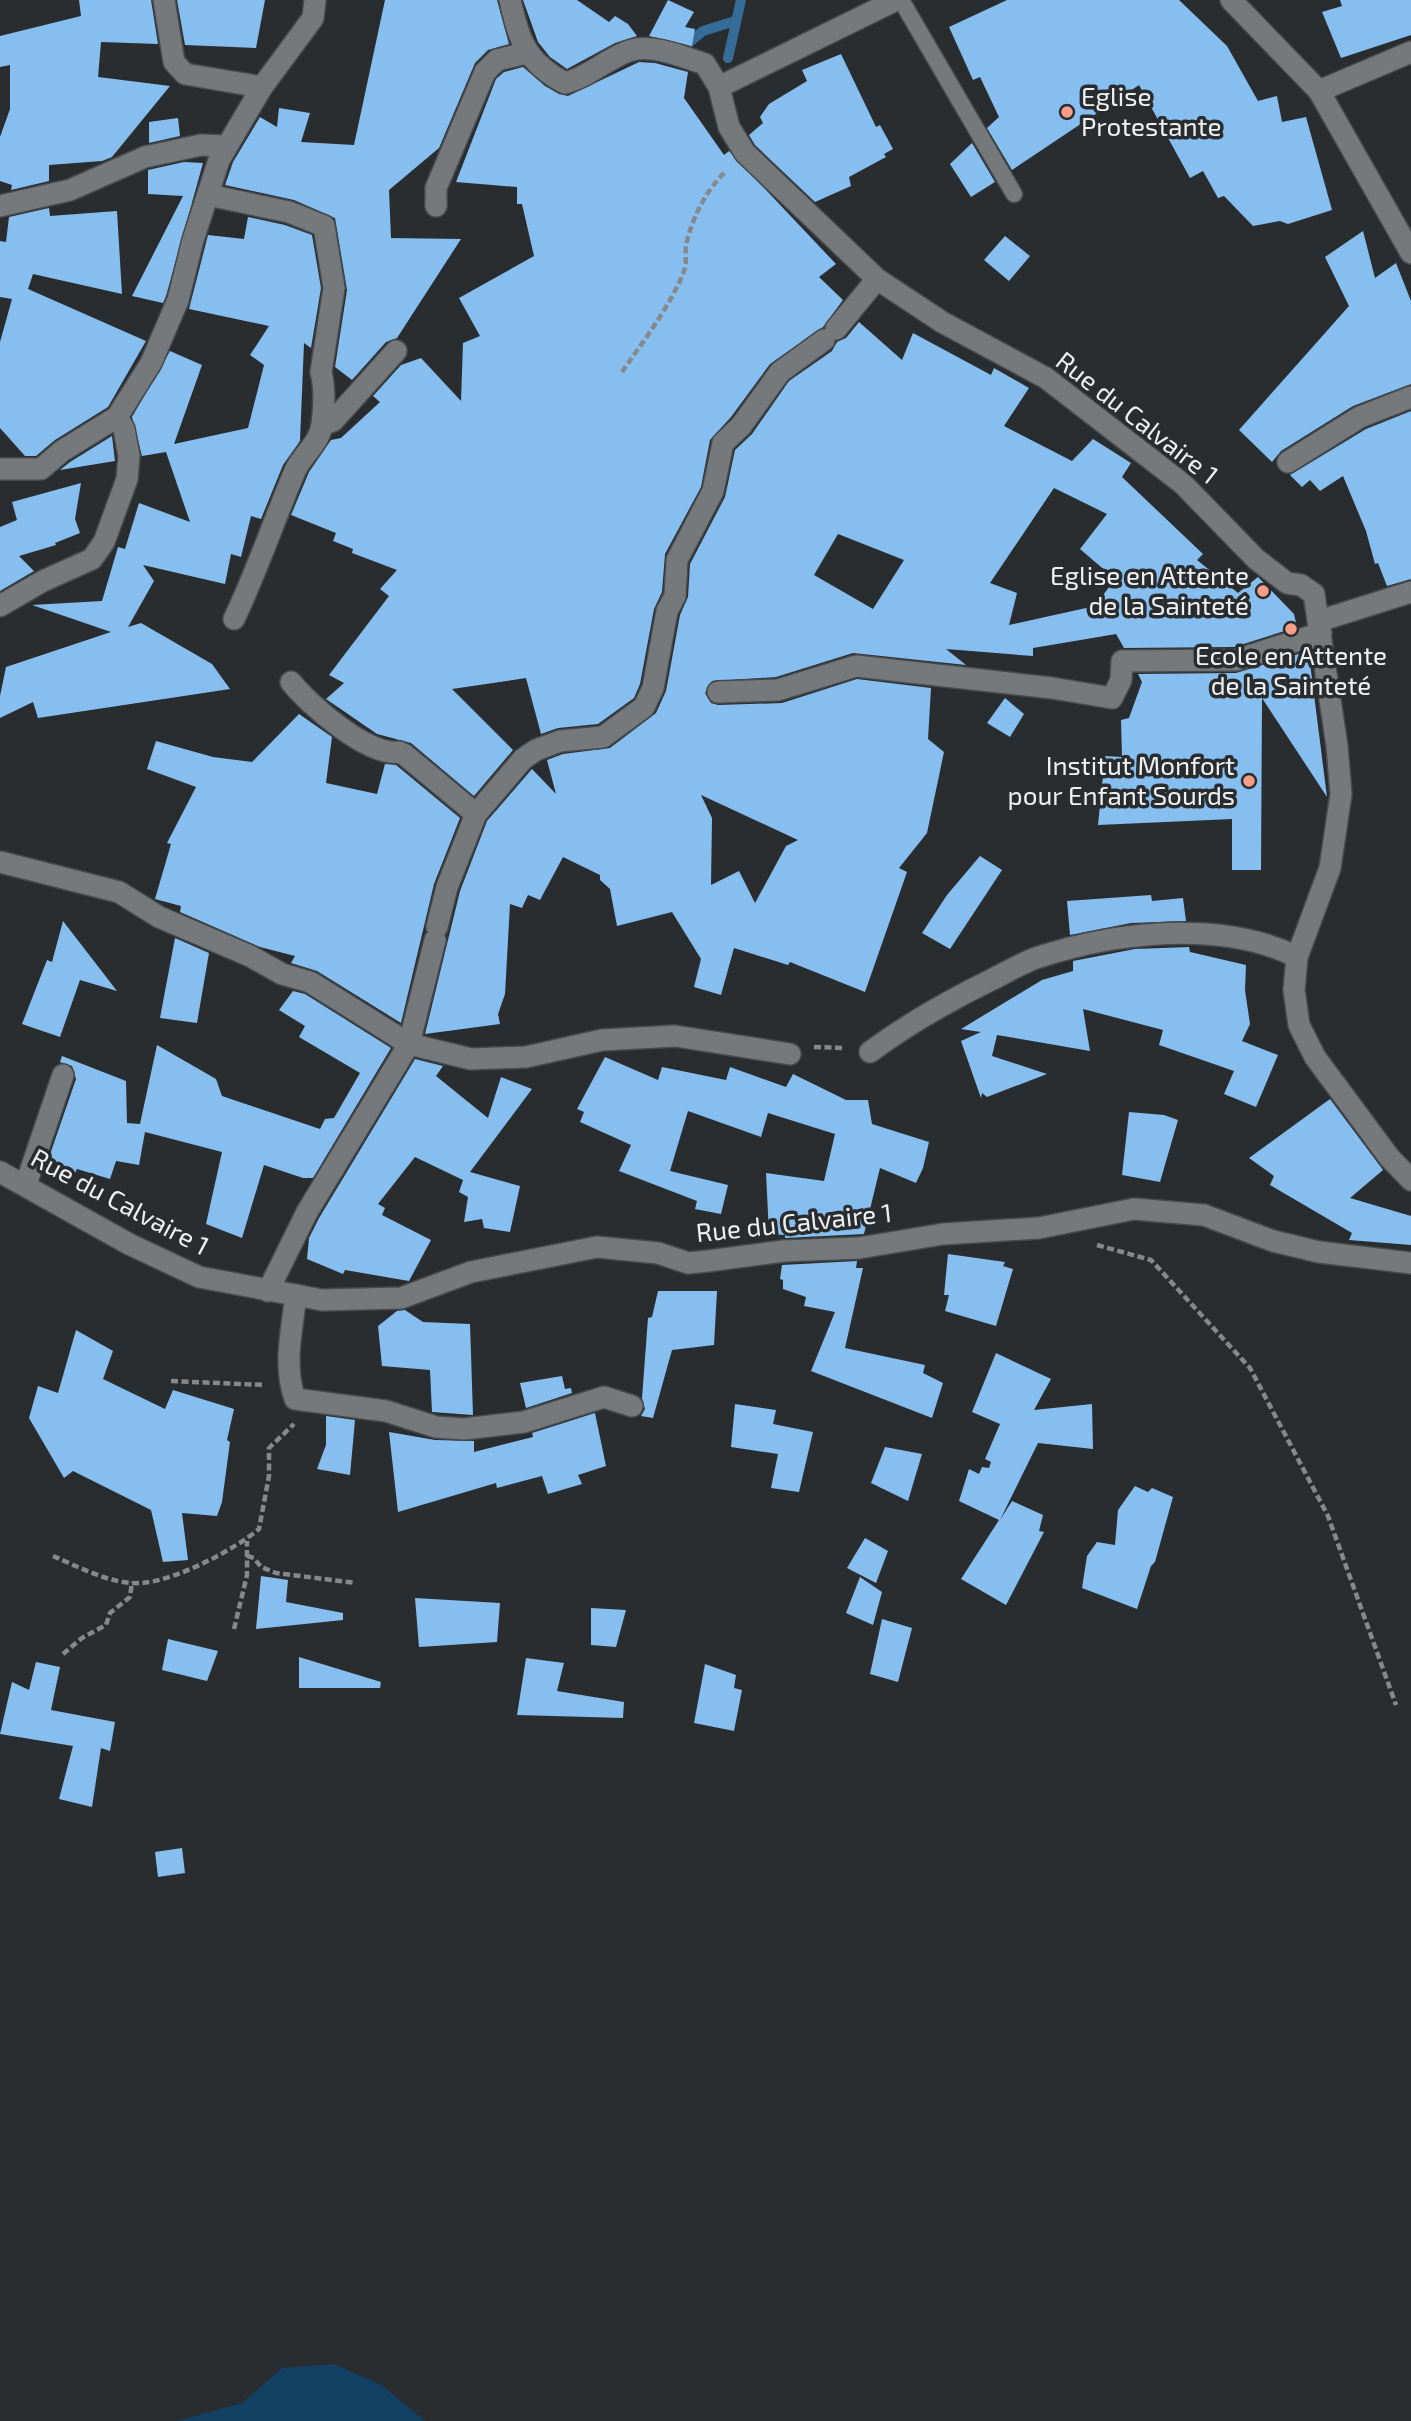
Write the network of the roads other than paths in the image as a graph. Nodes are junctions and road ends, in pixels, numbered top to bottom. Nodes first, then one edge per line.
1 (164, 0) edge
2 (315, 0) edge
3 (510, 0) edge
4 (898, 0) edge
5 (1231, 0) edge
6 (526, 52) junction
7 (1411, 52) edge
8 (262, 87) junction
9 (719, 87) junction
10 (1319, 91) junction
11 (226, 146) junction
12 (1014, 194) dead end
13 (208, 195) junction
14 (0, 206) edge
15 (436, 206) dead end
16 (1411, 253) edge
17 (877, 279) junction
18 (396, 351) dead end
19 (1411, 397) edge
20 (117, 417) junction
21 (322, 425) junction
22 (1288, 462) dead end
23 (0, 469) edge
24 (1411, 592) edge
25 (0, 606) edge
26 (234, 619) dead end
27 (1320, 627) junction
28 (291, 682) dead end
29 (718, 692) dead end
30 (476, 814) junction
31 (0, 862) edge
32 (1297, 957) junction
33 (409, 1044) junction
34 (870, 1052) road end
35 (790, 1054) road end
36 (63, 1075) dead end
37 (0, 1171) edge
38 (1411, 1180) edge
39 (26, 1184) junction
40 (1411, 1263) edge
41 (268, 1292) junction
42 (296, 1295) junction
43 (632, 1406) dead end

1 - 8 street
2 - 8 street
3 - 6 street
4 - 9 street
4 - 12 lane
5 - 10 street
6 - 9 street
6 - 15 street
7 - 10 street
8 - 11 street
9 - 17 street, Rue du Calvaire 1
10 - 16 street
11 - 13 street
11 - 14 street
13 - 20 street
13 - 21 street
17 - 27 street, Rue du Calvaire 1
17 - 30 street
18 - 21 street
19 - 22 street
20 - 23 street
20 - 25 street
21 - 26 street
24 - 27 street
27 - 29 street
27 - 32 street, Rue du Calvaire 1
28 - 30 street
30 - 33 street
31 - 33 street
32 - 34 street
32 - 38 street, Rue du Calvaire 1
33 - 35 street
33 - 41 street
36 - 39 street
37 - 39 street, Rue du Calvaire 1
39 - 41 street, Rue du Calvaire 1
40 - 42 street, Rue du Calvaire 1
41 - 42 street, Rue du Calvaire 1
42 - 43 street

